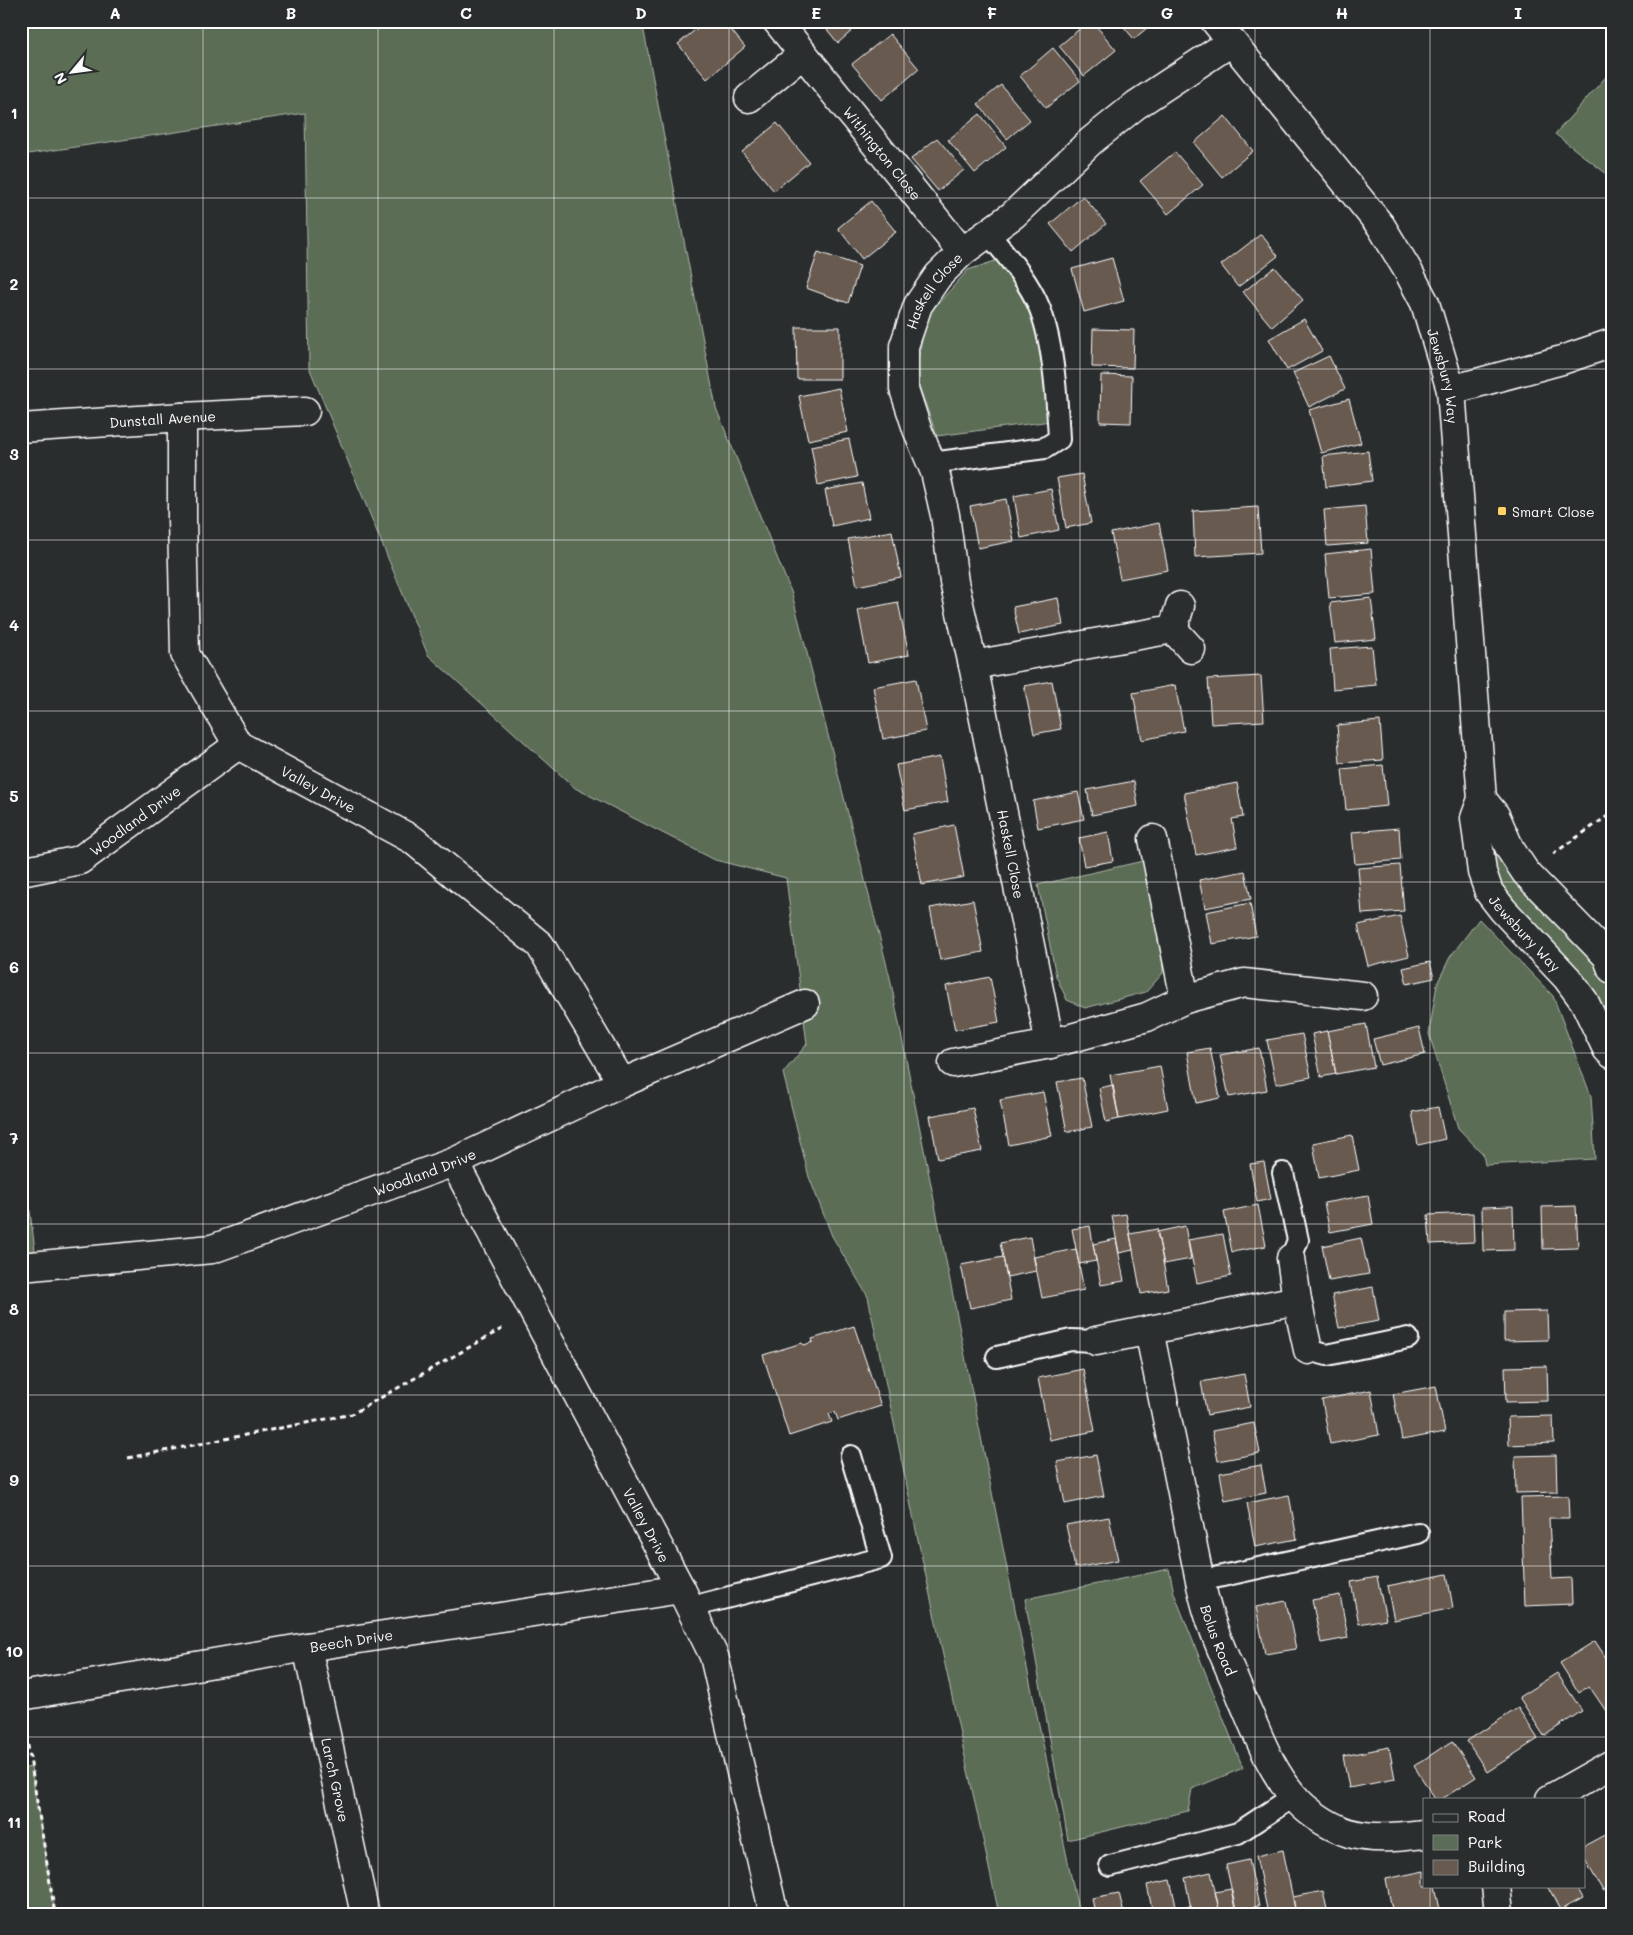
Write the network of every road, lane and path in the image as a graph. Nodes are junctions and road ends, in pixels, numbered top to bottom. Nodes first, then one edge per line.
1 (776, 21) edge
2 (1223, 31) edge
3 (803, 54) junction
4 (749, 98) dead end
5 (988, 233) junction
6 (962, 252) junction
7 (1612, 343) edge
8 (1450, 390) junction
9 (305, 411) dead end
10 (182, 417) junction
11 (21, 428) edge
12 (931, 463) junction
13 (1191, 650) dead end
14 (973, 665) junction
15 (238, 745) junction
16 (1482, 799) junction
17 (1612, 813) edge
18 (1153, 839) dead end
19 (21, 872) edge
20 (1526, 873) junction
21 (1612, 969) edge
22 (1363, 996) dead end
23 (1185, 999) junction
24 (805, 1004) dead end
25 (1050, 1044) junction
26 (1612, 1054) edge
27 (953, 1063) dead end
28 (622, 1083) junction
29 (454, 1162) junction
30 (1283, 1173) dead end
31 (1291, 1258) joint
32 (21, 1267) edge
33 (1297, 1300) junction
34 (534, 1311) junction
35 (1149, 1330) junction
36 (1408, 1338) dead end
37 (1096, 1341) joint
38 (1308, 1350) joint
39 (997, 1357) dead end
40 (851, 1456) dead end
41 (128, 1458) dead end
42 (1418, 1533) dead end
43 (1200, 1581) junction
44 (686, 1598) junction
45 (307, 1647) junction
46 (23, 1710) edge
47 (1612, 1764) edge
48 (1294, 1796) junction
49 (1552, 1798) edge
50 (1423, 1834) edge
51 (1110, 1866) dead end
52 (1496, 1888) edge
53 (55, 1914) edge
54 (365, 1914) edge
55 (774, 1914) edge
56 (1499, 1914) edge

1 - 3 street, Withington Close
2 - 5 street, Haskell Close
2 - 8 street, Jewsbury Way
3 - 4 street
3 - 6 street, Withington Close
5 - 6 street, Haskell Close
5 - 12 lane
6 - 12 street, Haskell Close
7 - 8 street
8 - 16 street, Jewsbury Way
9 - 10 street, Dunstall Avenue
10 - 11 street, Dunstall Avenue
10 - 15 street
12 - 14 street, Haskell Close
13 - 14 street
14 - 25 street, Haskell Close
15 - 19 street, Woodland Drive
15 - 28 street, Valley Drive
16 - 20 street
16 - 26 street, Jewsbury Way
17 - 20 path
18 - 23 street
20 - 21 street
22 - 23 street
23 - 25 street
24 - 28 street, Woodland Drive
25 - 27 street
28 - 29 street, Woodland Drive
29 - 32 street, Woodland Drive
29 - 34 street, Valley Drive
30 - 31 lane
31 - 33 street
33 - 35 street
33 - 38 street
34 - 41 path
34 - 44 street, Valley Drive
35 - 37 street
35 - 43 street, Bolus Road
36 - 38 lane
37 - 39 lane
40 - 44 lane
42 - 43 lane
43 - 48 street, Bolus Road
44 - 45 street, Beech Drive
44 - 55 street, Valley Drive
45 - 46 street, Beech Drive
45 - 54 street, Larch Grove
46 - 53 path
47 - 49 street
48 - 50 street, Bolus Road
48 - 51 lane
52 - 56 street

